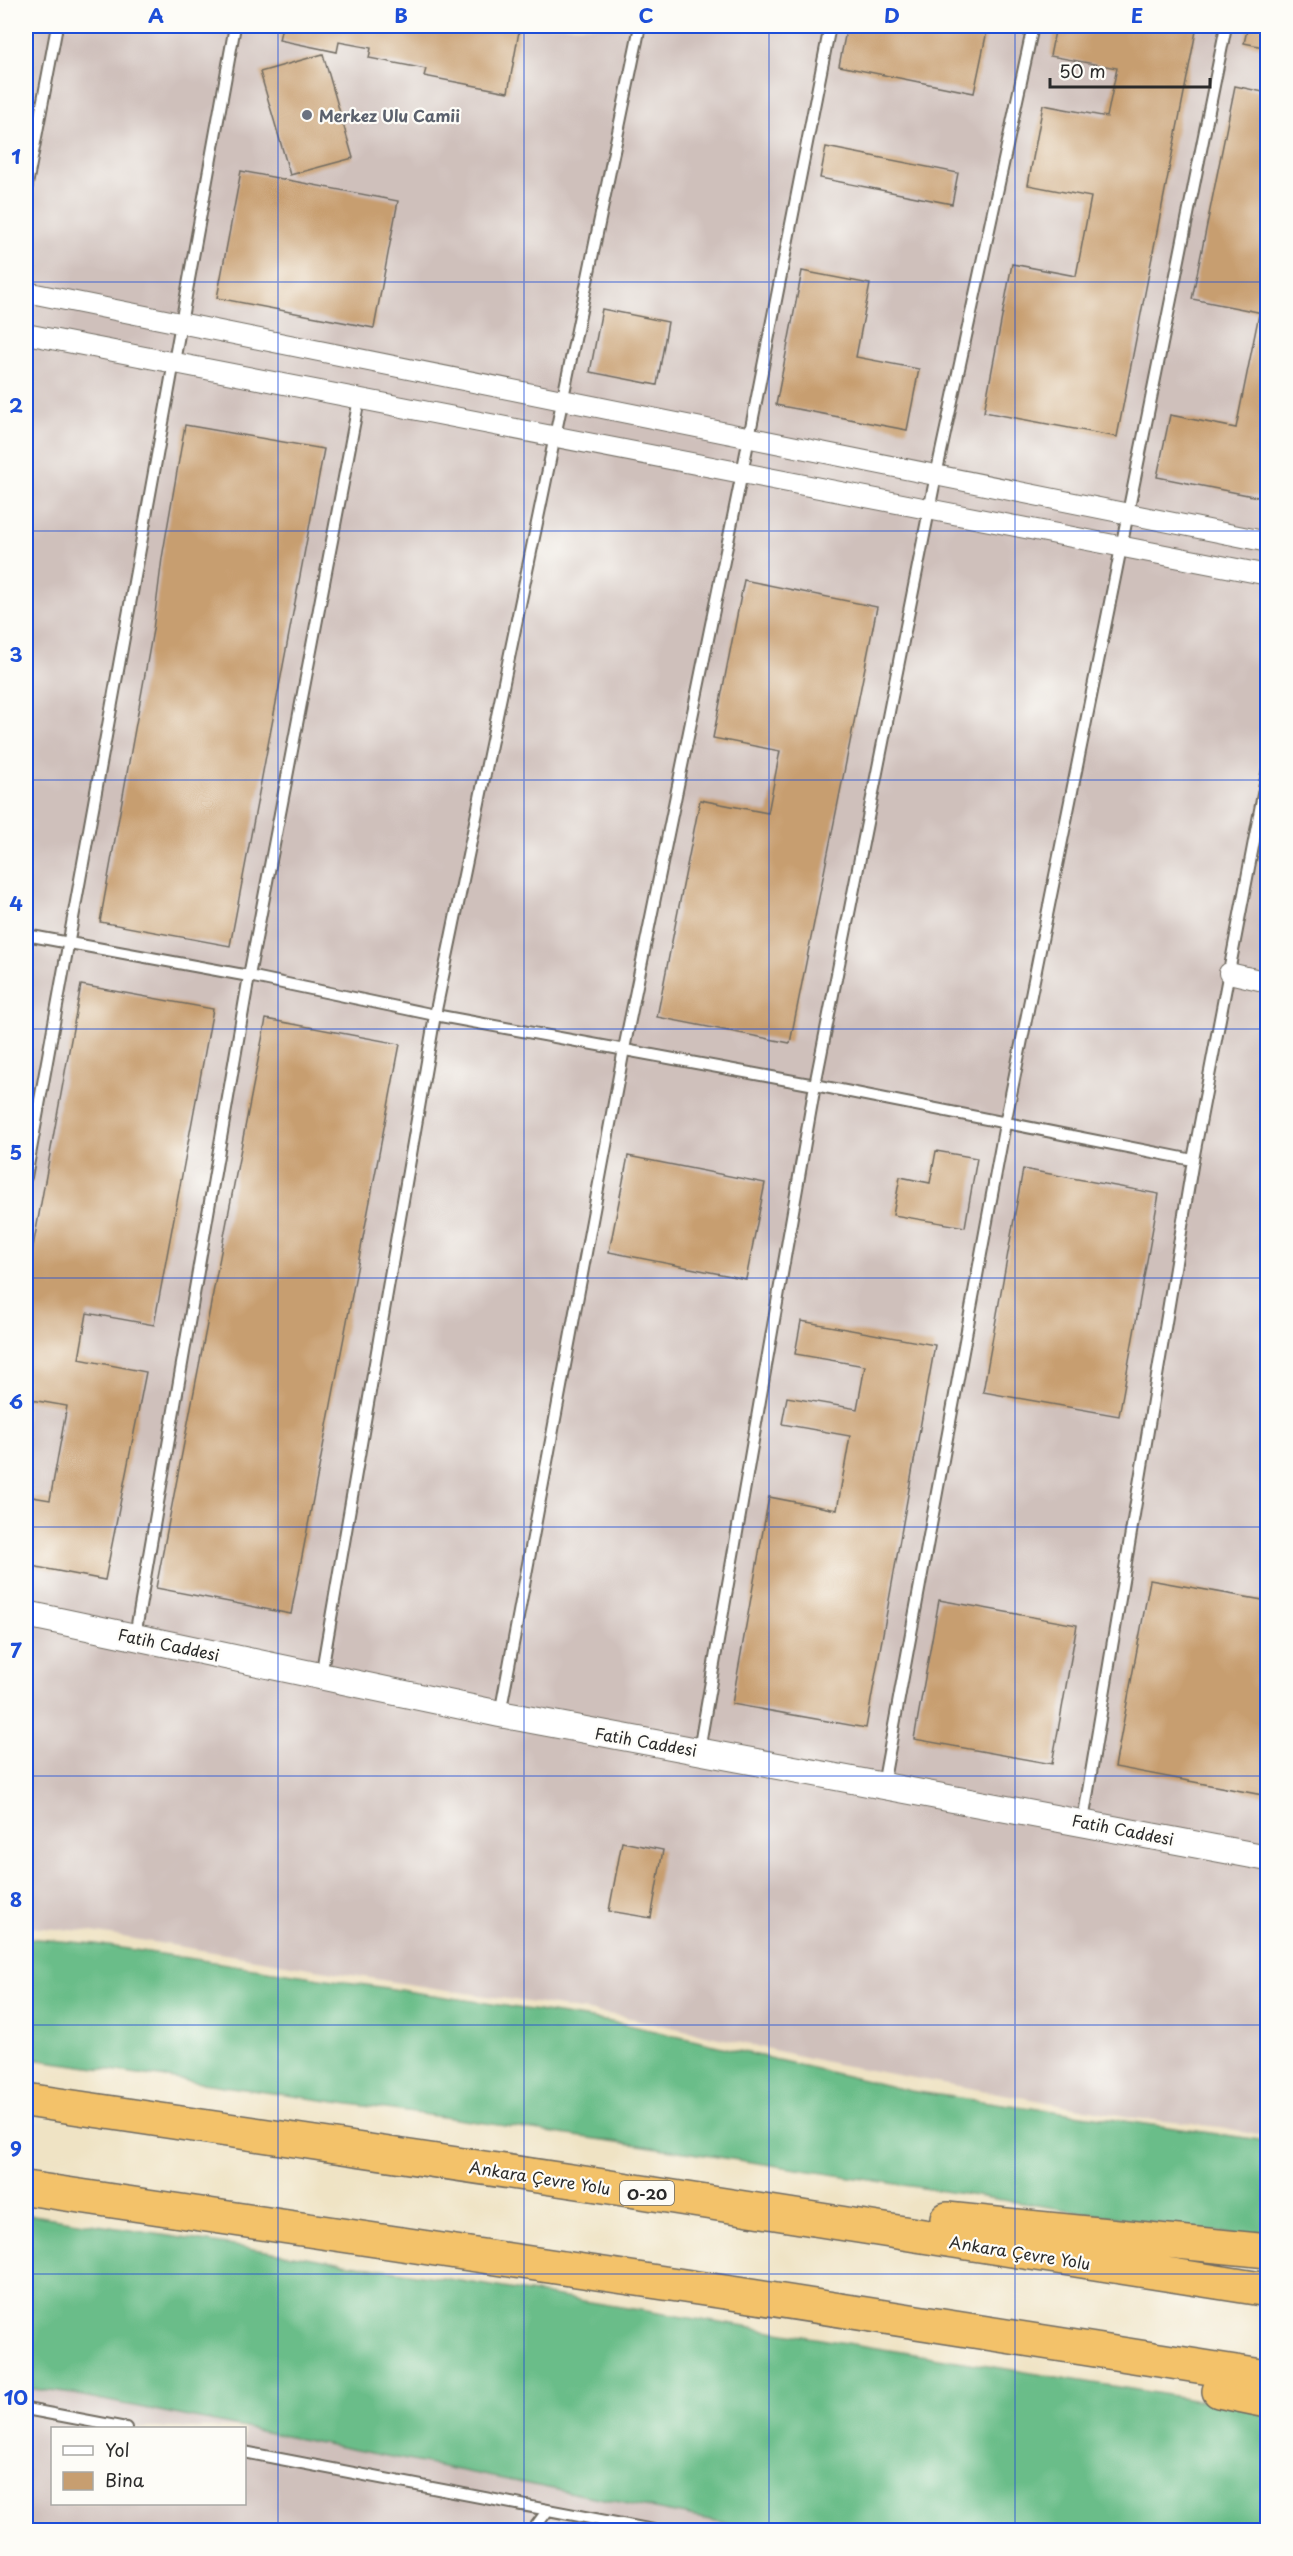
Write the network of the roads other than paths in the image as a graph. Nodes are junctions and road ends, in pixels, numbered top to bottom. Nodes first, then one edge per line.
1 (57, 26) edge
2 (235, 26) edge
3 (640, 26) edge
4 (830, 26) edge
5 (1033, 26) edge
6 (1226, 26) edge
7 (26, 190) edge
8 (26, 292) edge
9 (182, 323) junction
10 (26, 334) edge
11 (174, 362) junction
12 (359, 399) junction
13 (561, 399) junction
14 (554, 436) junction
15 (747, 438) junction
16 (742, 473) junction
17 (936, 475) junction
18 (930, 510) junction
19 (1127, 514) junction
20 (1268, 542) edge
21 (1120, 547) junction
22 (1268, 575) edge
23 (1268, 768) edge
24 (26, 935) edge
25 (68, 943) junction
26 (1229, 973) junction
27 (249, 976) junction
28 (1268, 982) edge
29 (435, 1016) junction
30 (624, 1049) junction
31 (815, 1085) junction
32 (1005, 1124) junction
33 (1193, 1160) junction
34 (26, 1177) edge
35 (26, 1614) edge
36 (135, 1636) junction
37 (321, 1676) junction
38 (500, 1714) junction
39 (699, 1751) junction
40 (883, 1786) junction
41 (1083, 1821) junction
42 (1268, 1858) edge
43 (26, 2100) edge
44 (579, 2182) junction
45 (26, 2188) edge
46 (1268, 2251) edge
47 (1268, 2290) edge
48 (738, 2294) junction
49 (1268, 2378) edge
50 (1268, 2401) edge
51 (26, 2409) edge
52 (121, 2427) edge
53 (246, 2452) edge
54 (548, 2510) junction
55 (533, 2530) edge
56 (653, 2530) edge

1 - 7 lane
2 - 9 lane
3 - 13 lane
4 - 15 lane
5 - 17 lane
6 - 19 lane
8 - 9 street
9 - 11 lane
9 - 13 street
10 - 11 street
11 - 12 street
11 - 25 lane
12 - 14 street
12 - 27 lane
13 - 14 lane
13 - 15 street
14 - 16 street
14 - 29 lane
15 - 16 lane
15 - 17 street
16 - 18 street
16 - 30 lane
17 - 18 lane
17 - 19 street
18 - 21 street
18 - 31 lane
19 - 20 street
19 - 21 lane
21 - 22 street
21 - 32 lane
23 - 26 lane
24 - 25 lane
25 - 27 lane
25 - 34 lane
26 - 28 street
26 - 33 lane
27 - 29 lane
27 - 36 lane
29 - 30 lane
29 - 37 lane
30 - 31 lane
30 - 38 lane
31 - 32 lane
31 - 39 lane
32 - 33 lane
32 - 40 lane
33 - 41 lane
35 - 36 street, Fatih Caddesi
36 - 37 street, Fatih Caddesi
37 - 38 street, Fatih Caddesi
38 - 39 street, Fatih Caddesi
39 - 40 street, Fatih Caddesi
40 - 41 street, Fatih Caddesi
41 - 42 street, Fatih Caddesi
43 - 44 highway, Ankara Çevre Yolu / O-20
44 - 46 highway
44 - 47 highway, Ankara Çevre Yolu / O-20
45 - 48 highway
48 - 49 highway
48 - 50 highway
51 - 52 lane
53 - 54 lane
54 - 55 lane
54 - 56 lane

